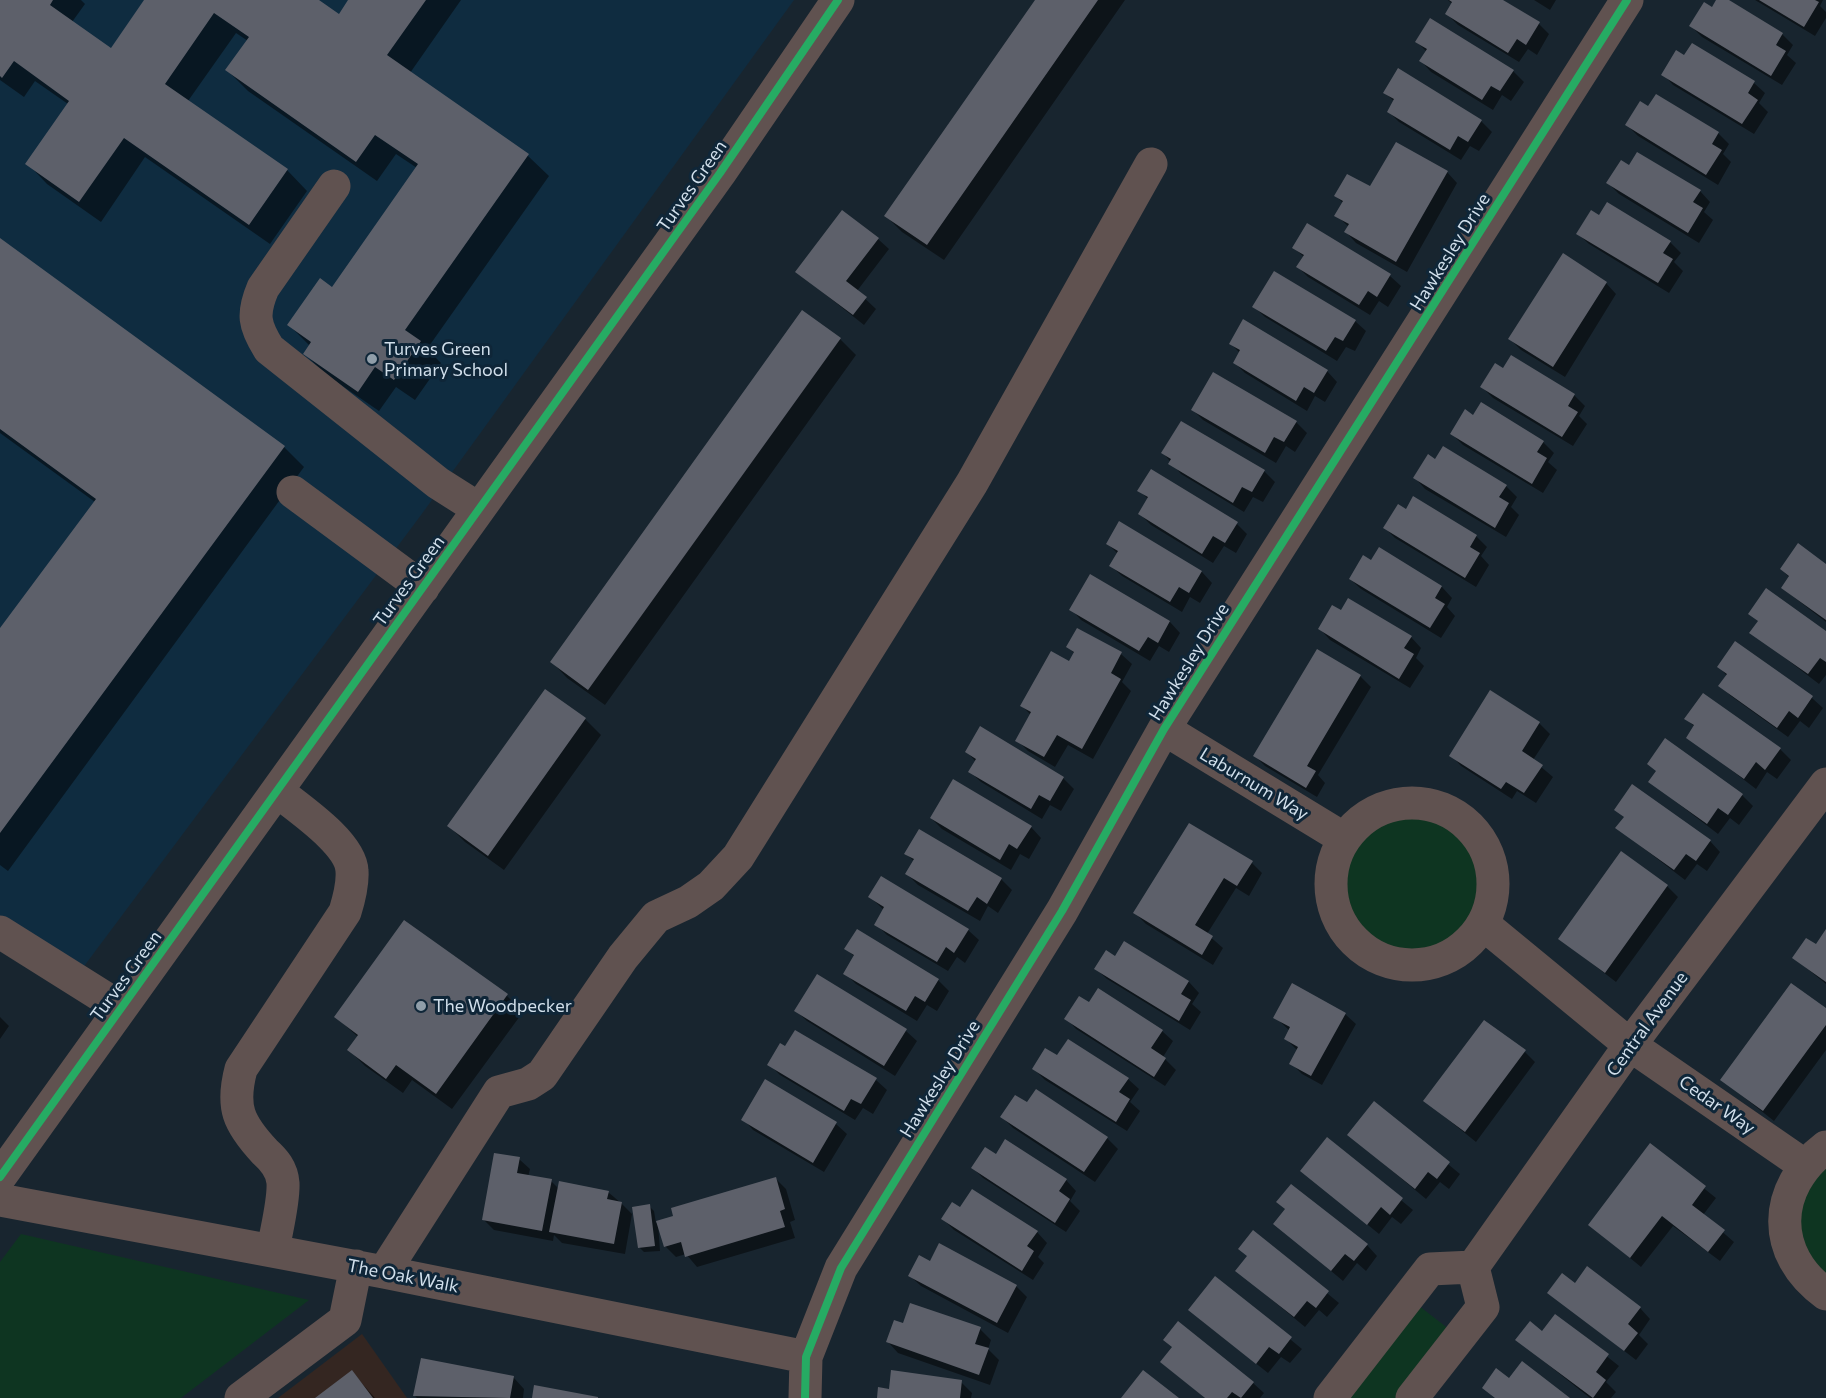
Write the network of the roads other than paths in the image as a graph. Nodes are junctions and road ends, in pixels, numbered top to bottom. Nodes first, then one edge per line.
1 (838, 0) edge
2 (1627, 0) edge
3 (1151, 164) dead end
4 (334, 186) dead end
5 (293, 492) dead end
6 (479, 509) junction
7 (423, 588) junction
8 (1164, 729) junction
9 (1826, 784) edge
10 (277, 791) junction
11 (1343, 838) junction
12 (1483, 924) junction
13 (0, 933) edge
14 (121, 1008) junction
15 (1630, 1045) junction
16 (1815, 1156) edge
17 (0, 1177) edge
18 (0, 1200) edge
19 (273, 1251) junction
20 (1473, 1267) junction
21 (370, 1269) junction
22 (1826, 1294) edge
23 (806, 1357) junction
24 (240, 1398) edge
25 (805, 1398) edge
26 (1330, 1398) edge
27 (1412, 1398) edge

1 - 6 street, Turves Green
2 - 8 street, Hawkesley Drive
3 - 21 street
4 - 6 street
5 - 7 street
6 - 7 street, Turves Green
7 - 10 street, Turves Green
8 - 11 street, Laburnum Way
8 - 23 street, Hawkesley Drive
9 - 15 street, Central Avenue
10 - 14 street, Turves Green
10 - 19 street
11 - 12 street
11 - 12 street
12 - 15 street
13 - 14 street
14 - 17 street, Turves Green
15 - 16 street, Cedar Way
15 - 20 street, Central Avenue
16 - 22 street, Cedar Way
18 - 19 street, The Oak Walk
19 - 21 street, The Oak Walk
20 - 26 street
20 - 27 street
21 - 23 street, The Oak Walk
21 - 24 street
23 - 25 street

